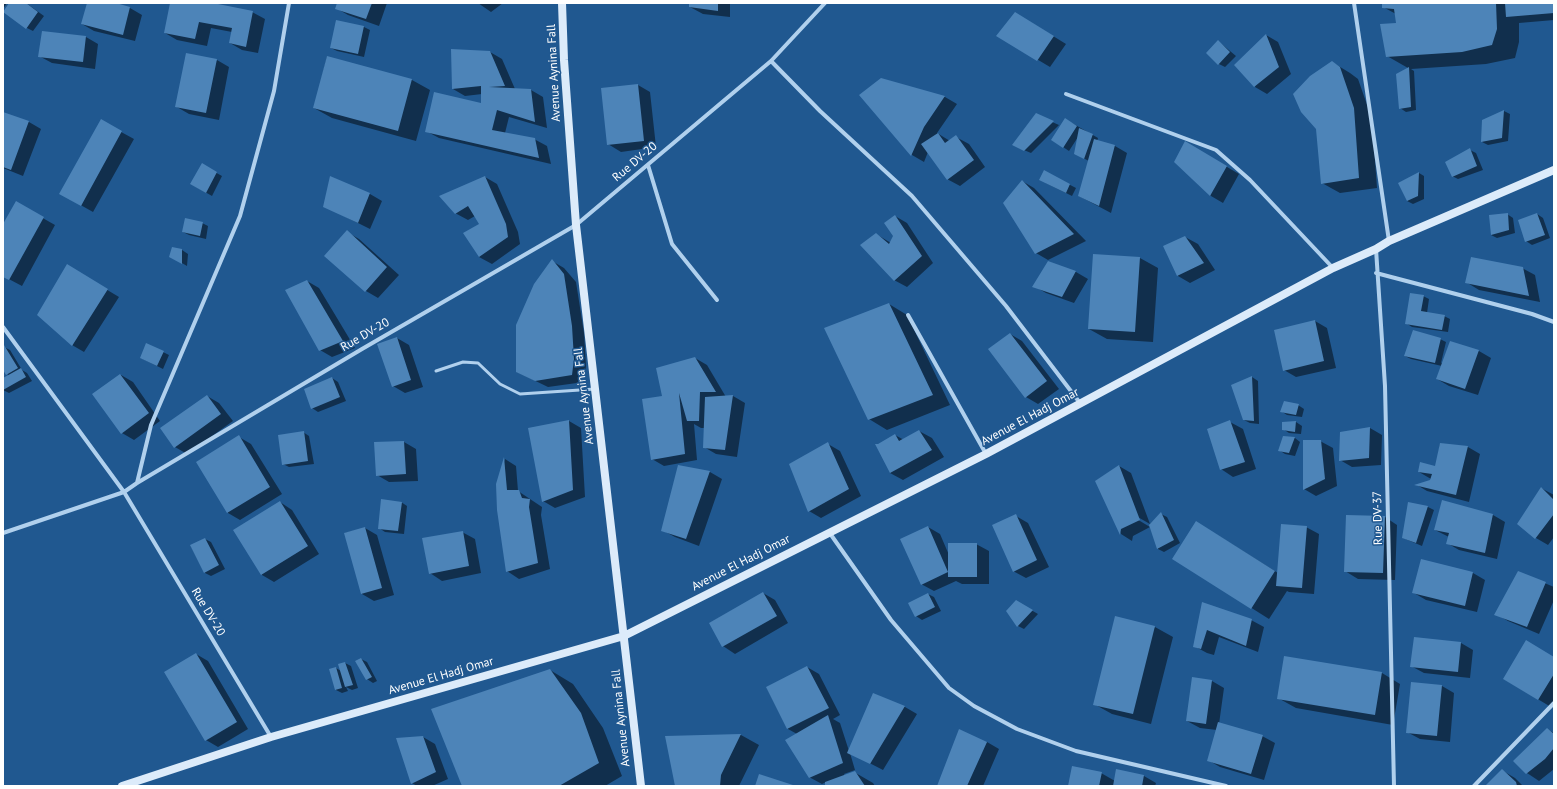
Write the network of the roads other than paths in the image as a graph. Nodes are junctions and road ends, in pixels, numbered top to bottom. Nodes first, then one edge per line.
1 (289, 3) edge
2 (562, 3) edge
3 (825, 3) edge
4 (1354, 3) edge
5 (771, 61) junction
6 (1066, 94) dead end
7 (648, 165) junction
8 (1554, 170) edge
9 (576, 225) junction
10 (1389, 241) junction
11 (1376, 249) junction
12 (1333, 268) junction
13 (1376, 273) junction
14 (717, 300) dead end
15 (908, 314) dead end
16 (1554, 322) edge
17 (3, 326) edge
18 (436, 371) dead end
19 (595, 389) junction
20 (1080, 403) junction
21 (986, 454) junction
22 (137, 483) junction
23 (124, 492) junction
24 (829, 532) junction
25 (3, 533) edge
26 (624, 636) junction
27 (1552, 704) edge
28 (1554, 710) edge
29 (271, 737) junction
30 (122, 786) edge
31 (641, 786) edge
32 (1226, 786) edge
33 (1394, 786) edge
34 (1474, 786) edge

1 - 22 street
2 - 9 street, Avenue Aynina Fall
3 - 5 street, Rue DV-20
4 - 10 street
5 - 7 street, Rue DV-20
5 - 20 street
6 - 12 street
7 - 9 street, Rue DV-20
7 - 14 street
8 - 10 street, Avenue El Hadj Omar
9 - 19 street, Avenue Aynina Fall
9 - 22 street, Rue DV-20
10 - 11 street, Avenue El Hadj Omar
11 - 12 street, Avenue El Hadj Omar
11 - 13 street, Rue DV-37
12 - 20 street, Avenue El Hadj Omar
13 - 16 street
13 - 33 street, Rue DV-37
15 - 21 street
17 - 23 street
18 - 19 lane
19 - 26 street, Avenue Aynina Fall
20 - 21 street, Avenue El Hadj Omar
21 - 24 street, Avenue El Hadj Omar
22 - 23 street, Rue DV-20
23 - 25 street
23 - 29 street, Rue DV-20
24 - 26 street, Avenue El Hadj Omar
24 - 32 street
26 - 29 street, Avenue El Hadj Omar
26 - 31 street, Avenue Aynina Fall
27 - 28 street
27 - 34 street
29 - 30 street, Avenue El Hadj Omar

